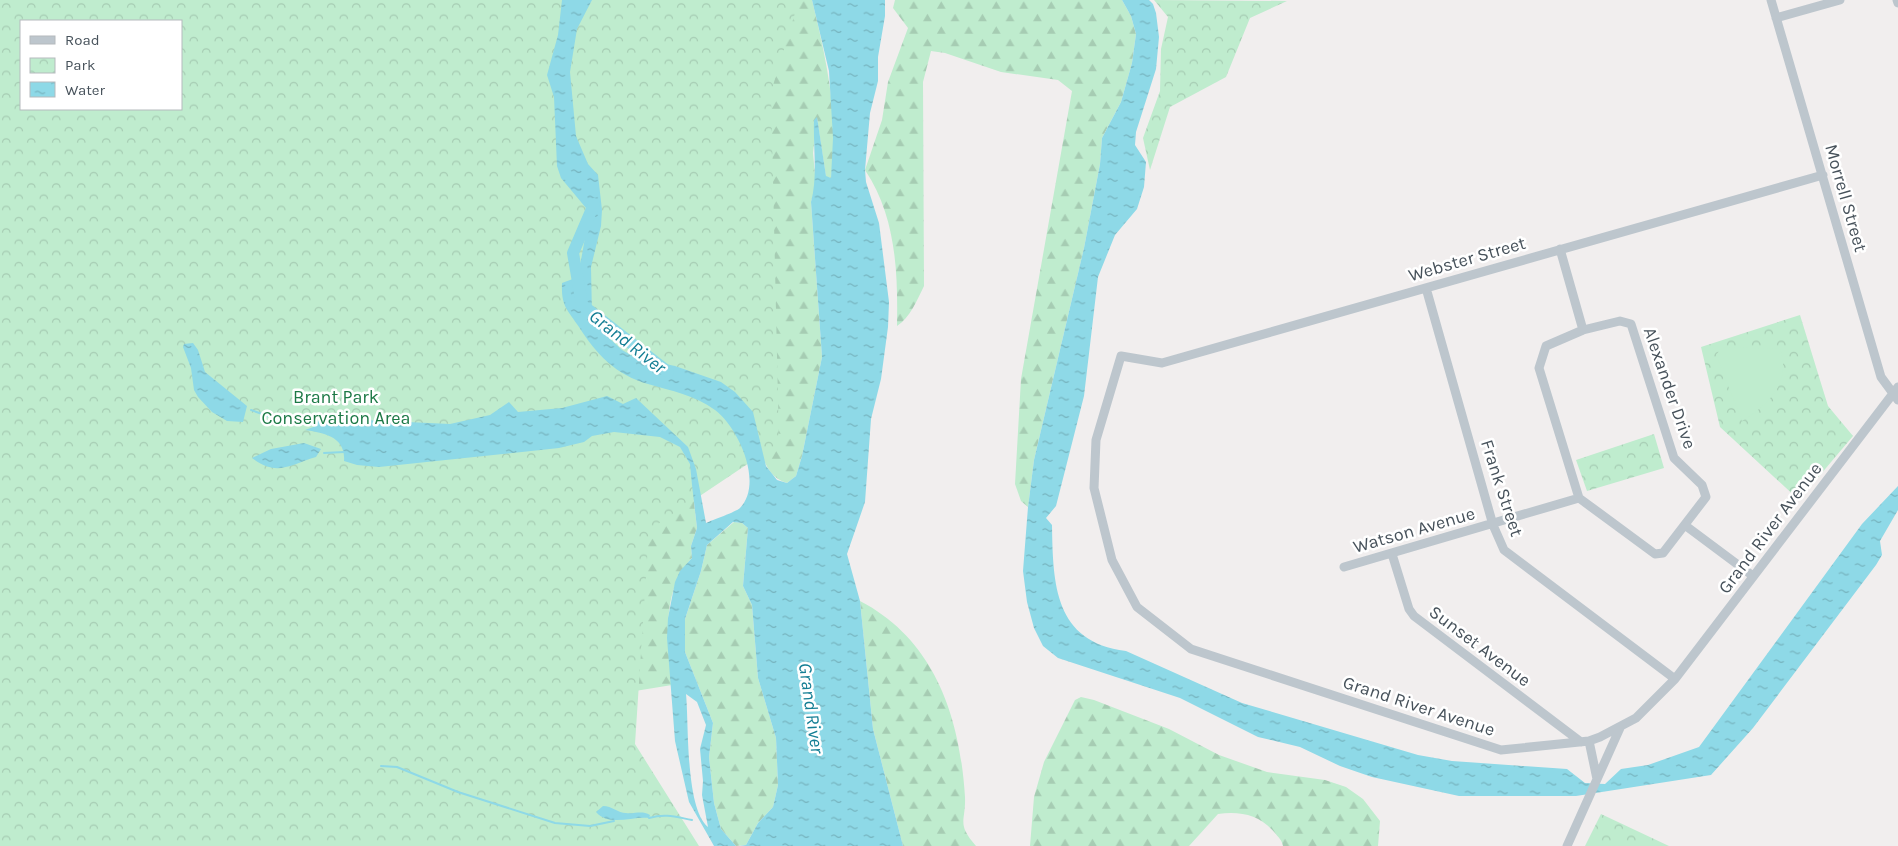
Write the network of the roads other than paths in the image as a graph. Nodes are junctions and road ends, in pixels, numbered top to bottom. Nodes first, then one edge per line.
1 (1771, 0) edge
2 (1840, 0) edge
3 (1776, 18) junction
4 (1823, 175) junction
5 (1560, 249) junction
6 (1426, 288) junction
7 (1583, 330) junction
8 (1120, 356) joint
9 (1896, 394) edge
10 (1580, 498) junction
11 (1493, 525) junction
12 (1686, 526) junction
13 (1392, 554) junction
14 (1344, 567) dead end
15 (1753, 576) junction
16 (1675, 679) junction
17 (1620, 728) junction
18 (1585, 741) junction
19 (1598, 780) junction
20 (1567, 846) edge

1 - 3 street, Morrell Street
2 - 3 street
3 - 4 street, Morrell Street
4 - 5 street, Webster Street
4 - 9 street, Morrell Street
5 - 6 street, Webster Street
5 - 7 street
6 - 8 street, Webster Street
6 - 11 street, Frank Street
7 - 10 street, Alexander Drive
7 - 12 street, Alexander Drive
8 - 18 street, Grand River Avenue
9 - 15 street, Grand River Avenue
10 - 11 street, Watson Avenue
10 - 12 street, Alexander Drive
11 - 13 street, Watson Avenue
11 - 16 street, Frank Street
12 - 15 street
13 - 14 street, Watson Avenue
13 - 18 street, Sunset Avenue
15 - 16 street, Grand River Avenue
16 - 17 street, Grand River Avenue
17 - 18 street, Grand River Avenue
17 - 19 street
18 - 19 street
19 - 20 street

